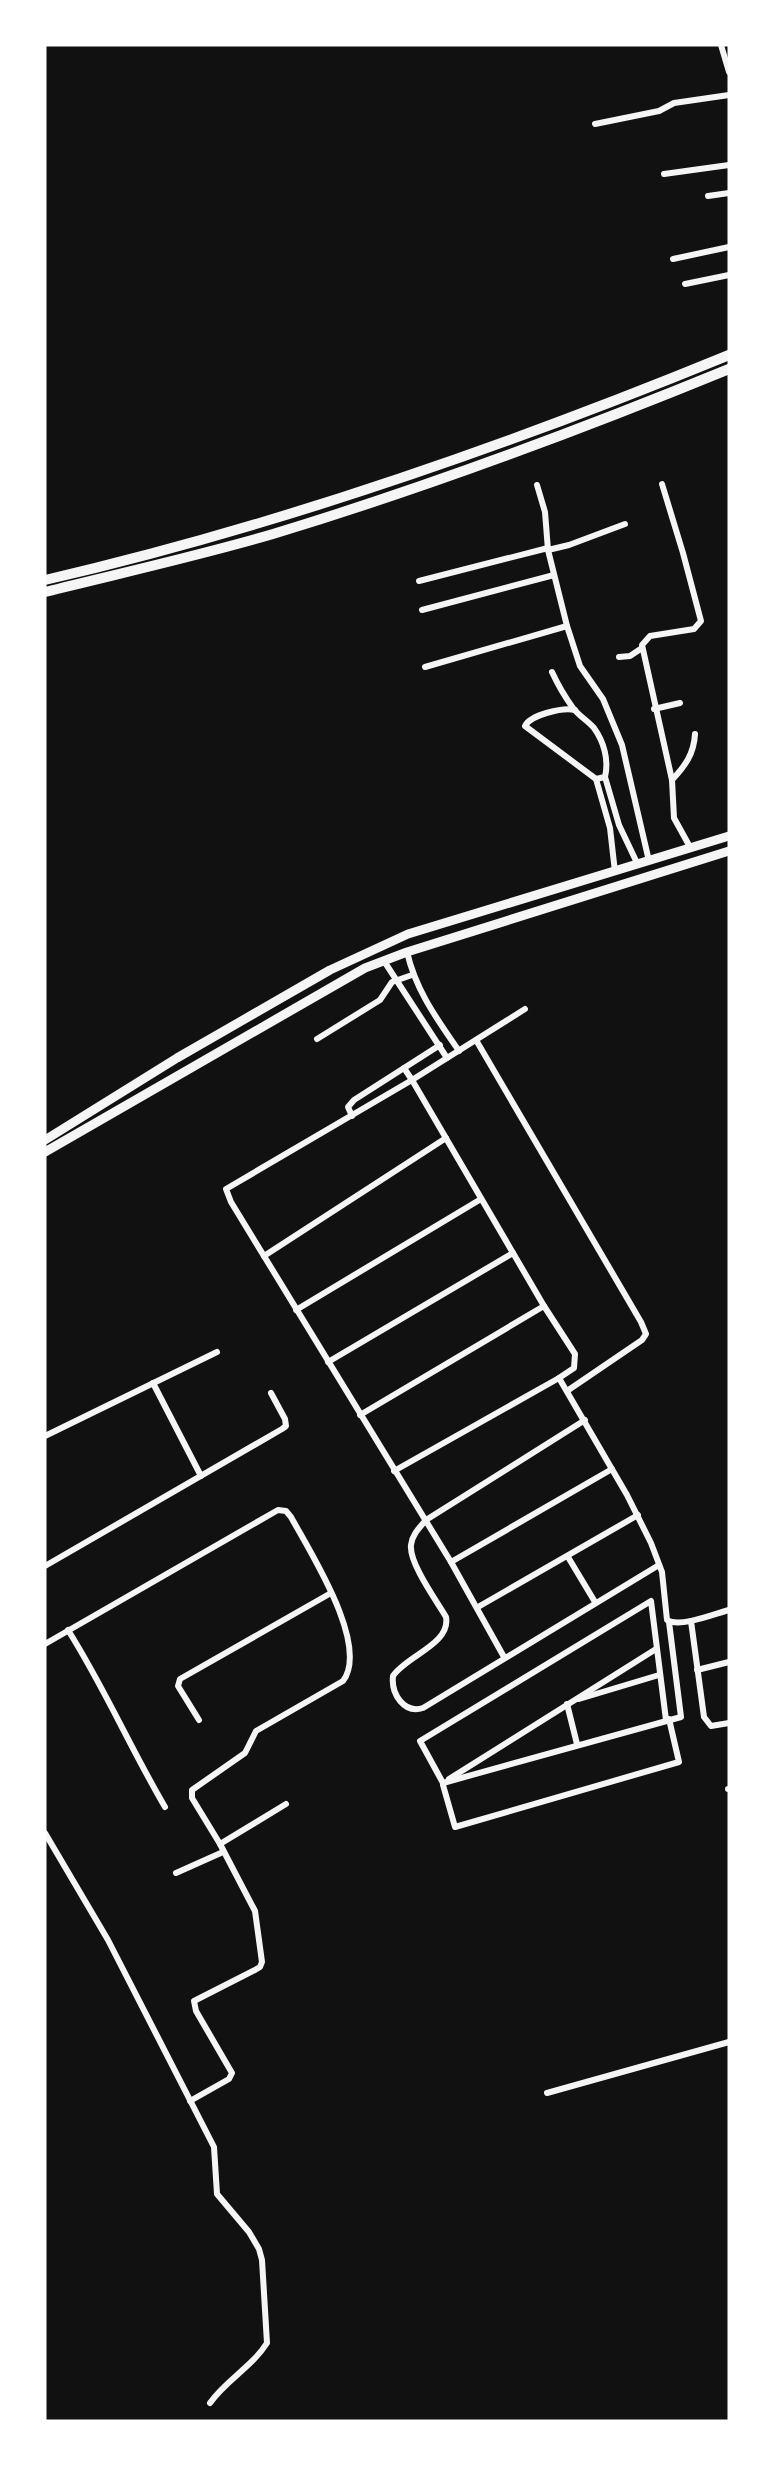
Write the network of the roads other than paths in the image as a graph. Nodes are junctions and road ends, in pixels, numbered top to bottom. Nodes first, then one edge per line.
1 (721, 45) edge
2 (729, 72) edge
3 (729, 95) edge
4 (595, 124) dead end
5 (729, 165) edge
6 (664, 174) dead end
7 (729, 193) edge
8 (708, 196) dead end
9 (729, 247) edge
10 (673, 259) dead end
11 (729, 275) edge
12 (685, 284) dead end
13 (729, 355) edge
14 (729, 369) edge
15 (662, 484) dead end
16 (537, 485) dead end
17 (625, 524) dead end
18 (548, 549) junction
19 (554, 575) junction
20 (45, 580) edge
21 (419, 581) dead end
22 (45, 592) edge
23 (422, 610) dead end
24 (567, 626) junction
25 (642, 648) junction
26 (619, 657) dead end
27 (425, 667) dead end
28 (552, 672) dead end
29 (680, 703) dead end
30 (654, 708) junction
31 (575, 711) junction
32 (695, 734) dead end
33 (605, 777) junction
34 (596, 779) junction
35 (672, 780) junction
36 (619, 825) junction
37 (610, 828) junction
38 (729, 836) edge
39 (690, 847) junction
40 (729, 851) edge
41 (649, 861) junction
42 (638, 865) junction
43 (615, 872) junction
44 (567, 887) junction
45 (571, 901) junction
46 (407, 952) junction
47 (384, 961) junction
48 (412, 975) junction
49 (398, 980) junction
50 (525, 1009) dead end
51 (317, 1039) dead end
52 (476, 1040) junction
53 (440, 1045) junction
54 (459, 1051) junction
55 (447, 1058) junction
56 (404, 1068) junction
57 (412, 1080) junction
58 (352, 1116) junction
59 (446, 1138) junction
60 (45, 1140) edge
61 (45, 1152) edge
62 (481, 1199) junction
63 (513, 1253) junction
64 (264, 1256) junction
65 (544, 1306) junction
66 (296, 1310) junction
67 (217, 1352) dead end
68 (328, 1362) junction
69 (559, 1378) junction
70 (153, 1383) junction
71 (567, 1391) junction
72 (271, 1393) dead end
73 (360, 1415) junction
74 (585, 1420) junction
75 (45, 1436) edge
76 (612, 1469) junction
77 (394, 1471) junction
78 (201, 1476) junction
79 (638, 1515) junction
80 (426, 1520) junction
81 (568, 1557) junction
82 (450, 1562) junction
83 (659, 1565) junction
84 (45, 1566) edge
85 (331, 1593) junction
86 (596, 1602) junction
87 (478, 1607) junction
88 (729, 1610) edge
89 (670, 1622) junction
90 (688, 1622) junction
91 (68, 1630) junction
92 (45, 1632) edge
93 (48, 1642) edge
94 (656, 1649) junction
95 (504, 1657) junction
96 (729, 1662) edge
97 (697, 1670) junction
98 (659, 1675) junction
99 (569, 1702) junction
100 (199, 1719) dead end
101 (667, 1720) junction
102 (729, 1723) edge
103 (577, 1744) junction
104 (443, 1784) junction
105 (286, 1804) dead end
106 (165, 1807) dead end
107 (45, 1833) edge
108 (220, 1844) junction
109 (223, 1852) junction
110 (176, 1874) dead end
111 (729, 2042) edge
112 (547, 2093) dead end
113 (190, 2101) junction
114 (210, 2403) dead end

1 - 2 street
3 - 4 street
5 - 6 street
7 - 8 street
9 - 10 street
11 - 12 street
13 - 20 highway
14 - 22 highway
15 - 25 street
16 - 18 street
17 - 18 street
18 - 19 street
18 - 21 street
19 - 23 street
19 - 24 street
24 - 27 street
24 - 41 street
25 - 26 street
25 - 30 street
28 - 31 street
29 - 30 street
30 - 35 street
31 - 33 street
31 - 34 street
32 - 35 street
33 - 34 street
33 - 36 street
34 - 37 street
35 - 39 street
36 - 37 street
36 - 42 street
37 - 43 street
38 - 39 highway
39 - 41 highway
40 - 45 highway
41 - 42 highway
42 - 43 highway
43 - 44 highway
44 - 45 highway
44 - 60 highway
45 - 46 highway
46 - 47 highway
46 - 48 street
47 - 49 street
47 - 61 highway
48 - 49 street
48 - 54 street
49 - 51 street
49 - 53 street
50 - 52 street
52 - 54 street
52 - 71 street
53 - 55 street
53 - 56 street
54 - 55 street
55 - 57 street
56 - 57 street
56 - 58 street
57 - 58 street
57 - 59 street
58 - 64 street
59 - 62 street
59 - 64 street
62 - 63 street
62 - 66 street
63 - 65 street
63 - 68 street
64 - 66 street
65 - 69 street
65 - 73 street
66 - 68 street
67 - 70 street
68 - 73 street
69 - 71 street
69 - 77 street
70 - 75 street
70 - 78 street
71 - 74 street
72 - 78 street
73 - 77 street
74 - 76 street
74 - 80 street
76 - 79 street
76 - 82 street
77 - 80 street
78 - 84 street
79 - 81 street
79 - 83 street
80 - 82 street
80 - 95 street
81 - 86 street
81 - 87 street
82 - 87 street
83 - 86 street
83 - 89 street
85 - 91 street
85 - 100 street
85 - 108 street
86 - 95 street
87 - 95 street
88 - 90 street
89 - 90 street
89 - 101 street
90 - 97 street
91 - 93 street
91 - 106 street
92 - 93 street
94 - 98 street
94 - 99 street
94 - 104 street
96 - 97 street
97 - 102 street
98 - 99 street
98 - 101 street
99 - 103 street
99 - 104 street
101 - 103 street
101 - 104 street
103 - 104 street
105 - 108 street
107 - 113 street
108 - 109 street
109 - 110 street
109 - 113 street
111 - 112 street
113 - 114 street

